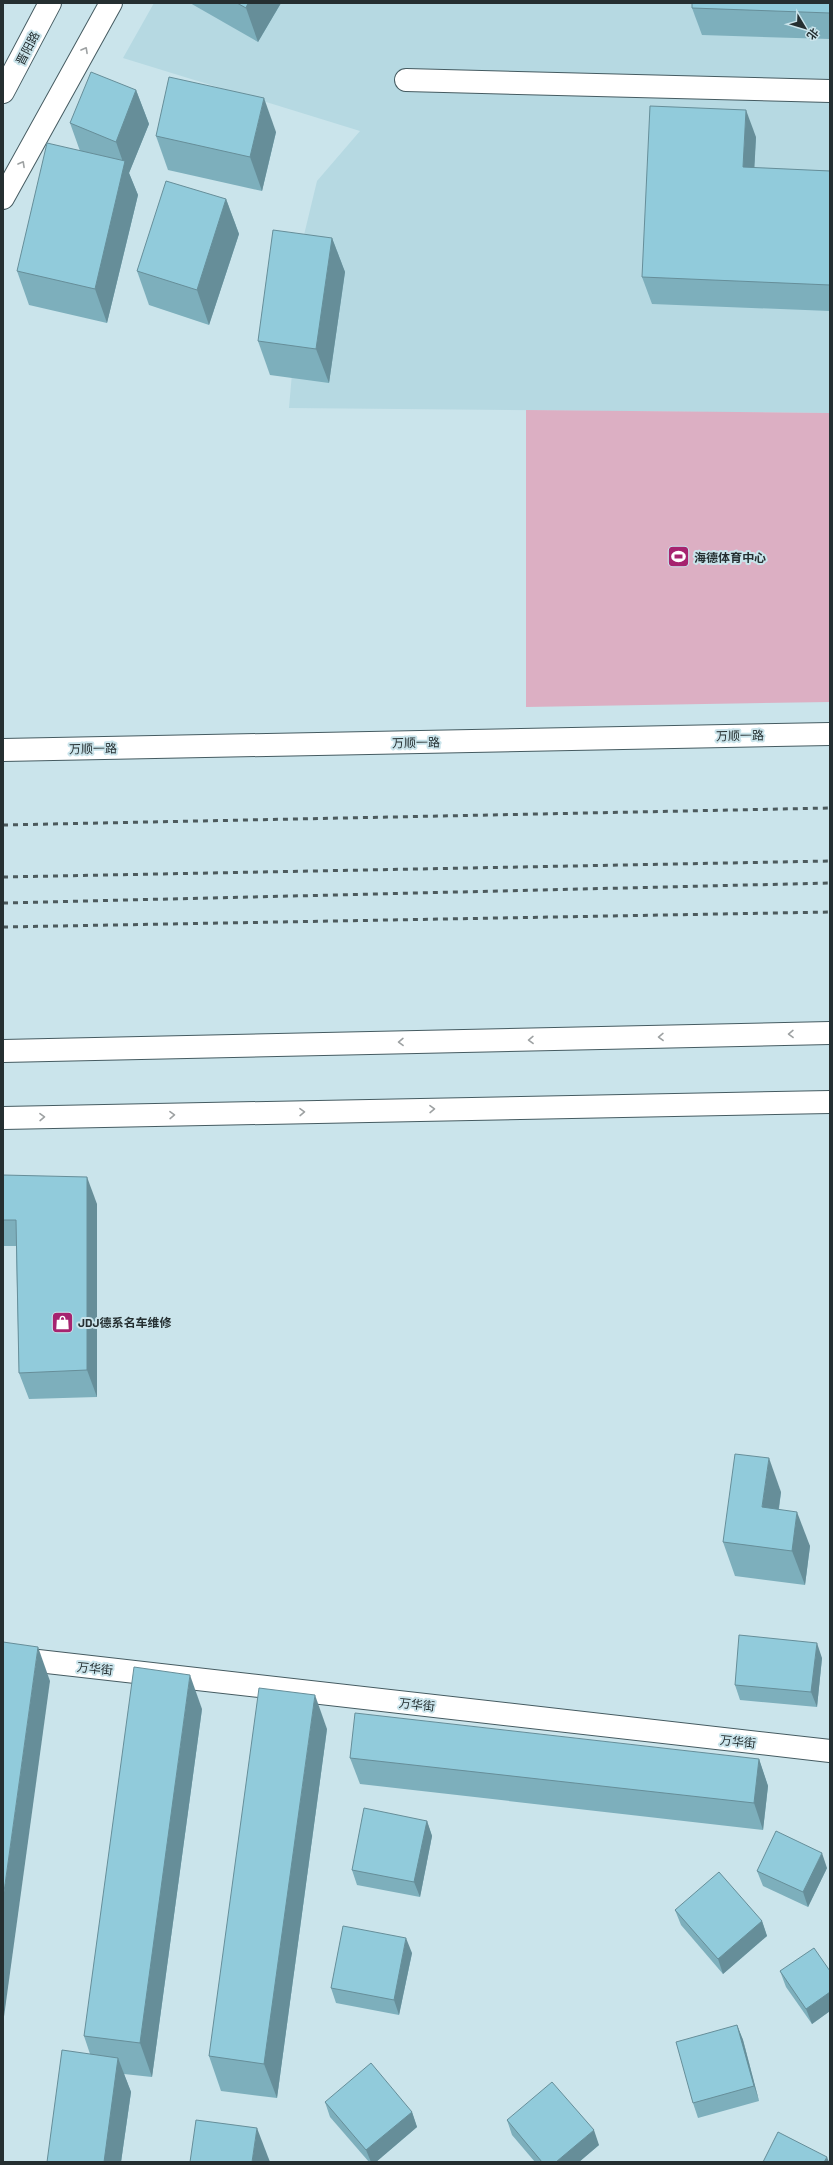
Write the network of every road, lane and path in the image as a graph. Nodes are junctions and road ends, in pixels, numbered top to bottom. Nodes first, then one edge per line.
1 (50, 3) edge
2 (60, 3) edge
3 (111, 3) edge
4 (16, 70) junction
5 (406, 80) dead end
6 (830, 91) edge
7 (3, 92) edge
8 (3, 198) edge
9 (830, 734) edge
10 (3, 750) edge
11 (830, 1033) edge
12 (3, 1051) edge
13 (830, 1102) edge
14 (3, 1118) edge
15 (3, 1658) edge
16 (830, 1751) edge

1 - 4 main road, 晋阳路
2 - 4 main road
8 -> 3 main road
4 - 7 main road, 晋阳路
5 - 6 main road
9 - 10 main road, 万顺一路
11 -> 12 main road
14 -> 13 main road
15 - 16 main road, 万华街

